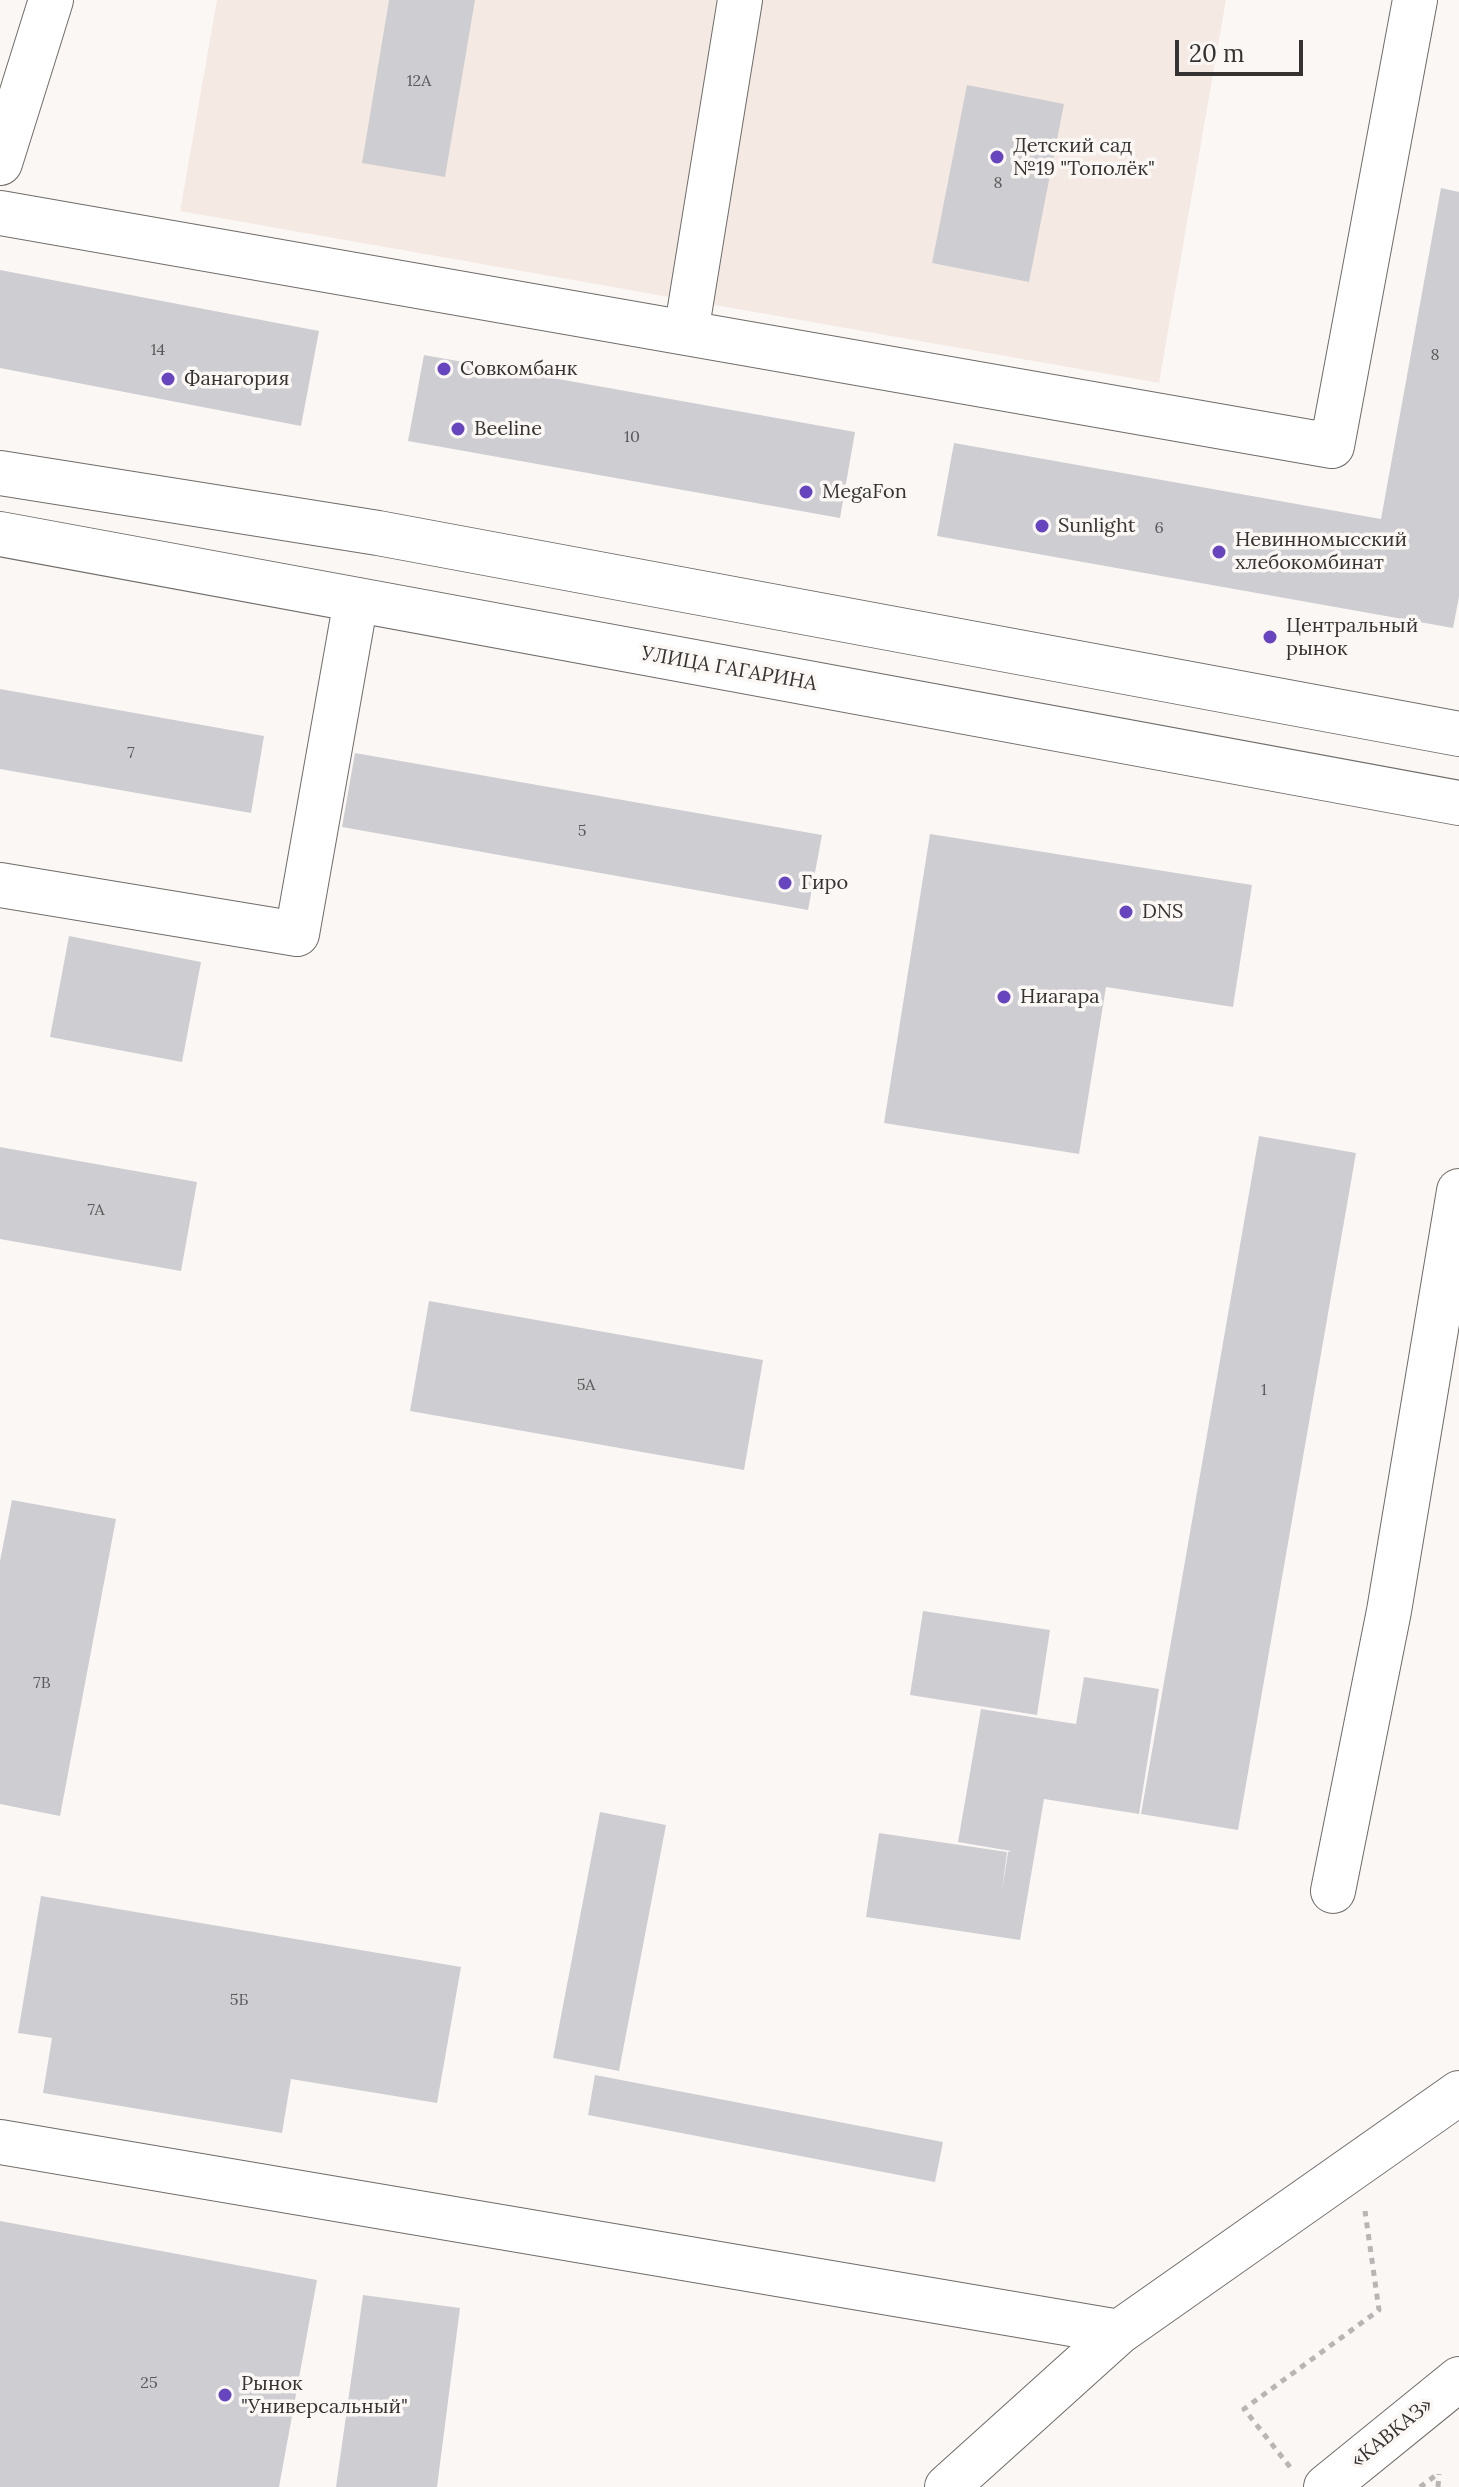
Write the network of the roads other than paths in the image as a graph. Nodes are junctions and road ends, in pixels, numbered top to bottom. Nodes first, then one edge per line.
1 (51, 0) edge
2 (740, 0) edge
3 (1415, 0) edge
4 (0, 163) edge
5 (0, 213) edge
6 (686, 333) junction
7 (0, 473) edge
8 (0, 534) edge
9 (356, 600) junction
10 (1459, 734) edge
11 (1459, 803) edge
12 (0, 885) edge
13 (1459, 1191) edge
14 (1333, 1891) dead end
15 (1459, 2093) edge
16 (0, 2142) edge
17 (1119, 2332) junction
18 (1459, 2379) edge
19 (1311, 2481) edge
20 (947, 2487) edge

1 - 4 main road
2 - 6 main road
3 - 6 main road
5 - 6 main road
7 - 10 main road
8 - 9 main road, УЛИЦА ГАГАРИНА
9 - 11 main road, УЛИЦА ГАГАРИНА
9 - 12 main road
13 - 14 main road
15 - 17 main road
16 - 17 main road
17 - 20 main road
18 - 19 main road, «КАВКАЗ»

